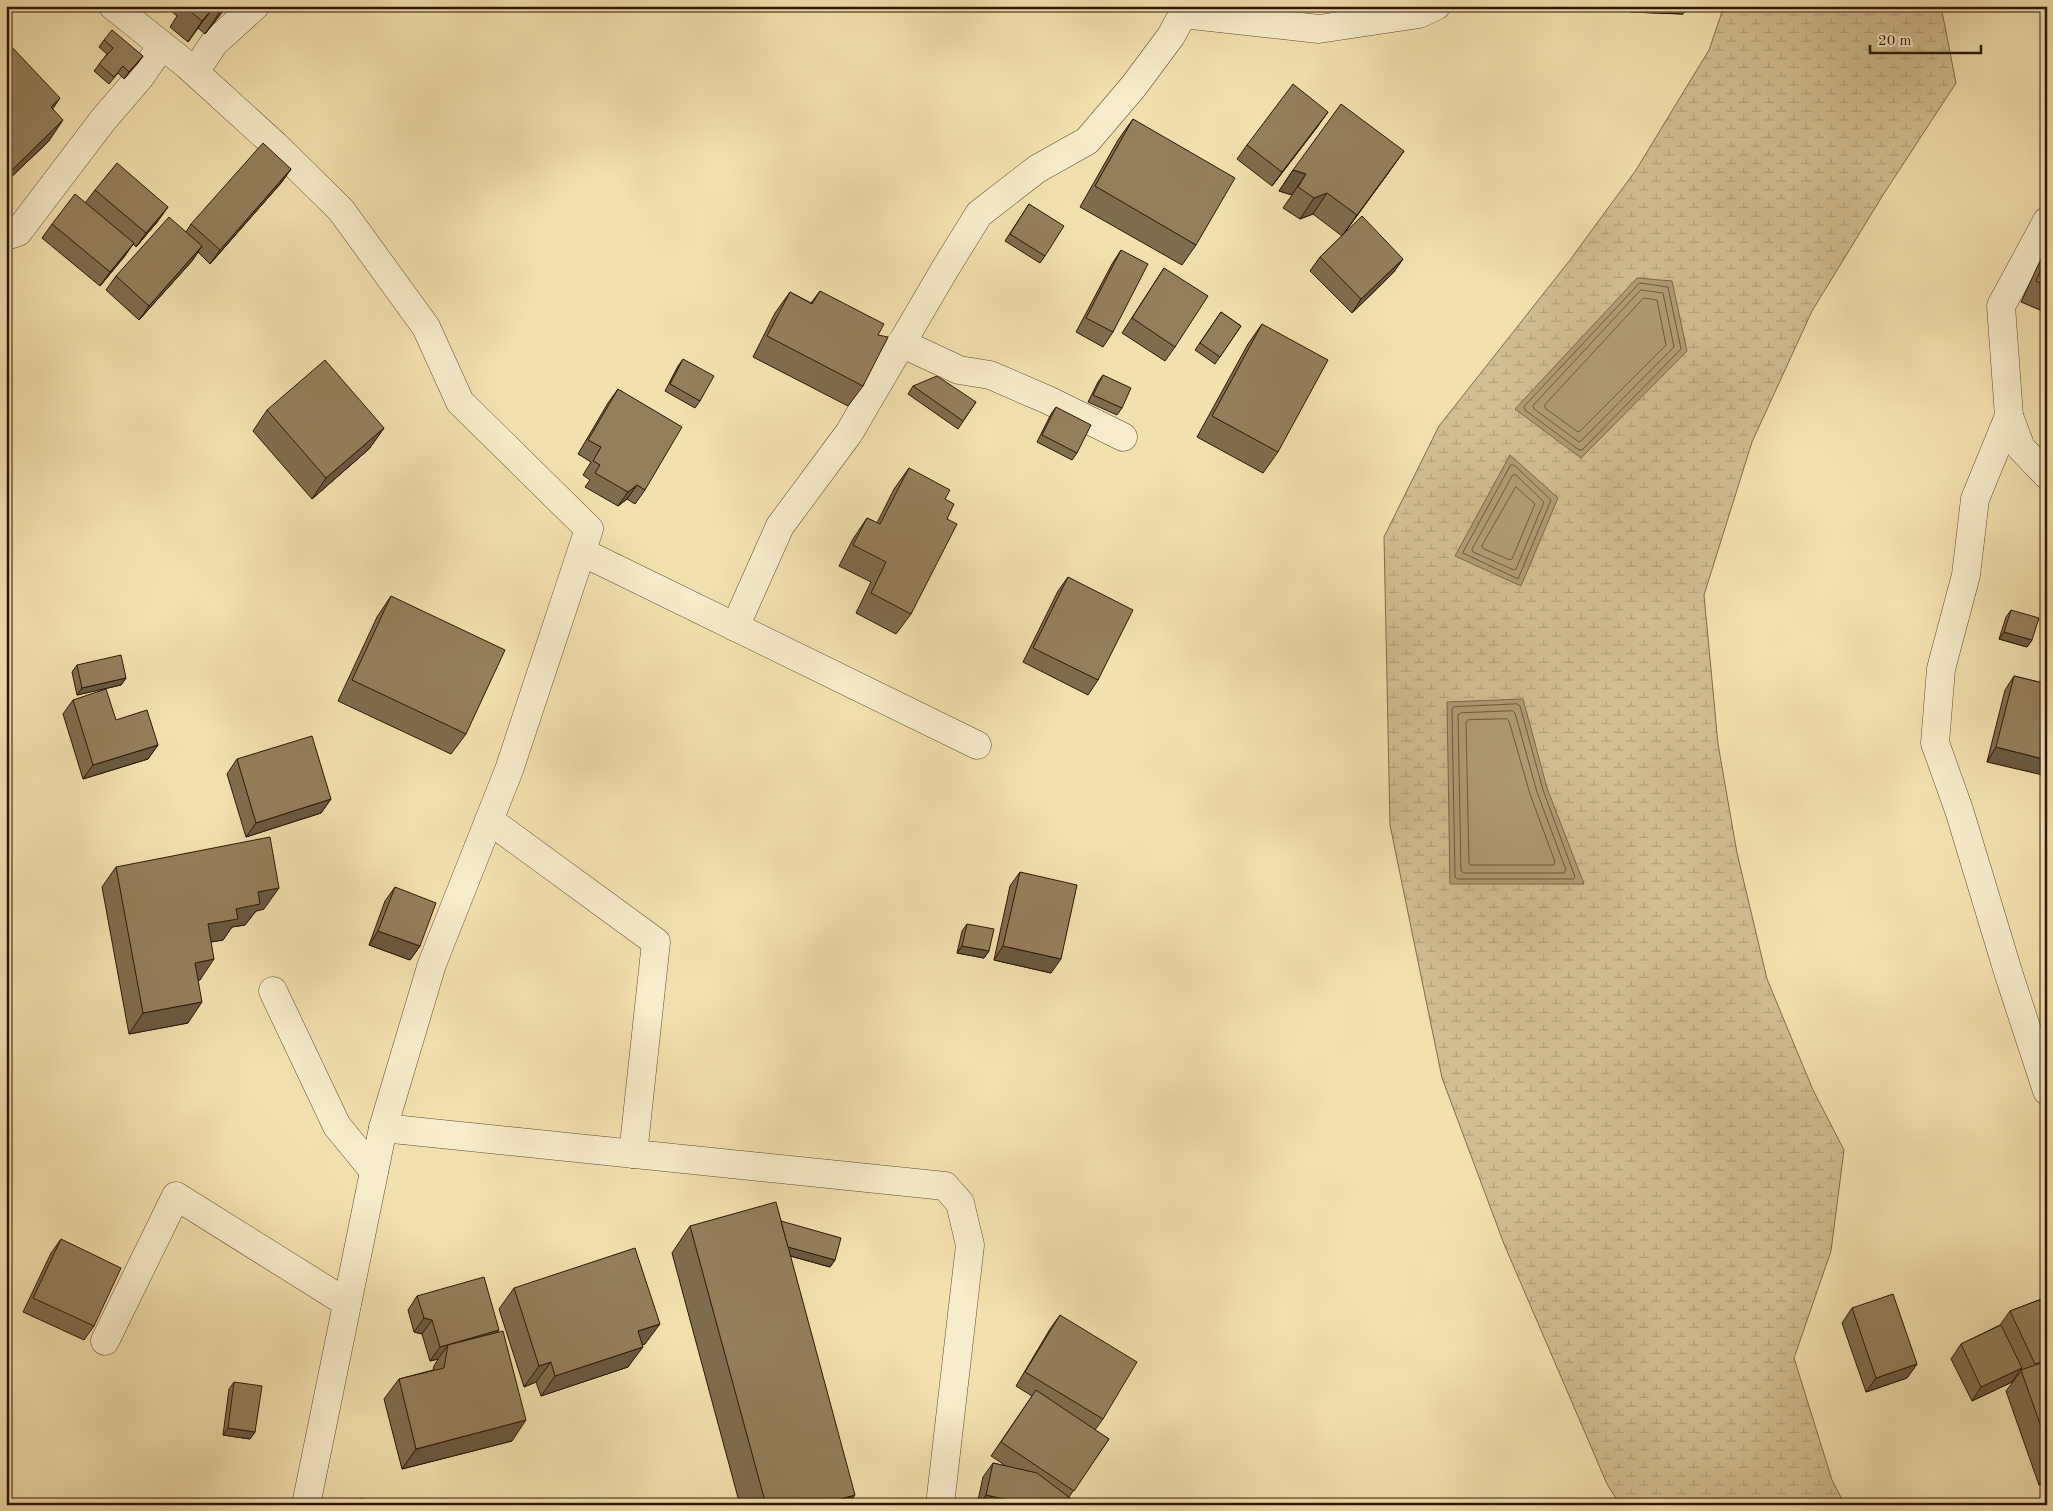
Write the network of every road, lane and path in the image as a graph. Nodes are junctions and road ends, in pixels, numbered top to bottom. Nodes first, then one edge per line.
1 (113, 6) edge
2 (255, 6) edge
3 (1436, 6) edge
4 (1180, 10) edge
5 (162, 45) junction
6 (195, 72) junction
7 (2047, 221) edge
8 (6, 236) edge
9 (901, 343) junction
10 (2009, 416) junction
11 (1123, 437) dead end
12 (2047, 475) edge
13 (582, 552) junction
14 (735, 627) junction
15 (977, 745) dead end
16 (490, 820) junction
17 (272, 991) dead end
18 (2047, 1091) edge
19 (383, 1128) junction
20 (633, 1154) junction
21 (374, 1171) junction
22 (347, 1303) junction
23 (105, 1341) dead end
24 (306, 1505) edge
25 (940, 1505) edge

1 - 5 street
2 - 6 street
3 - 4 street
4 - 9 street
5 - 6 street
5 - 8 street
6 - 13 street
7 - 10 street
9 - 11 street
9 - 14 street
10 - 12 street
10 - 18 street
13 - 14 street
13 - 16 street
14 - 15 street
16 - 19 street
16 - 20 street
17 - 21 street
19 - 20 street
19 - 21 street
20 - 25 street
21 - 22 street
22 - 23 street
22 - 24 street

